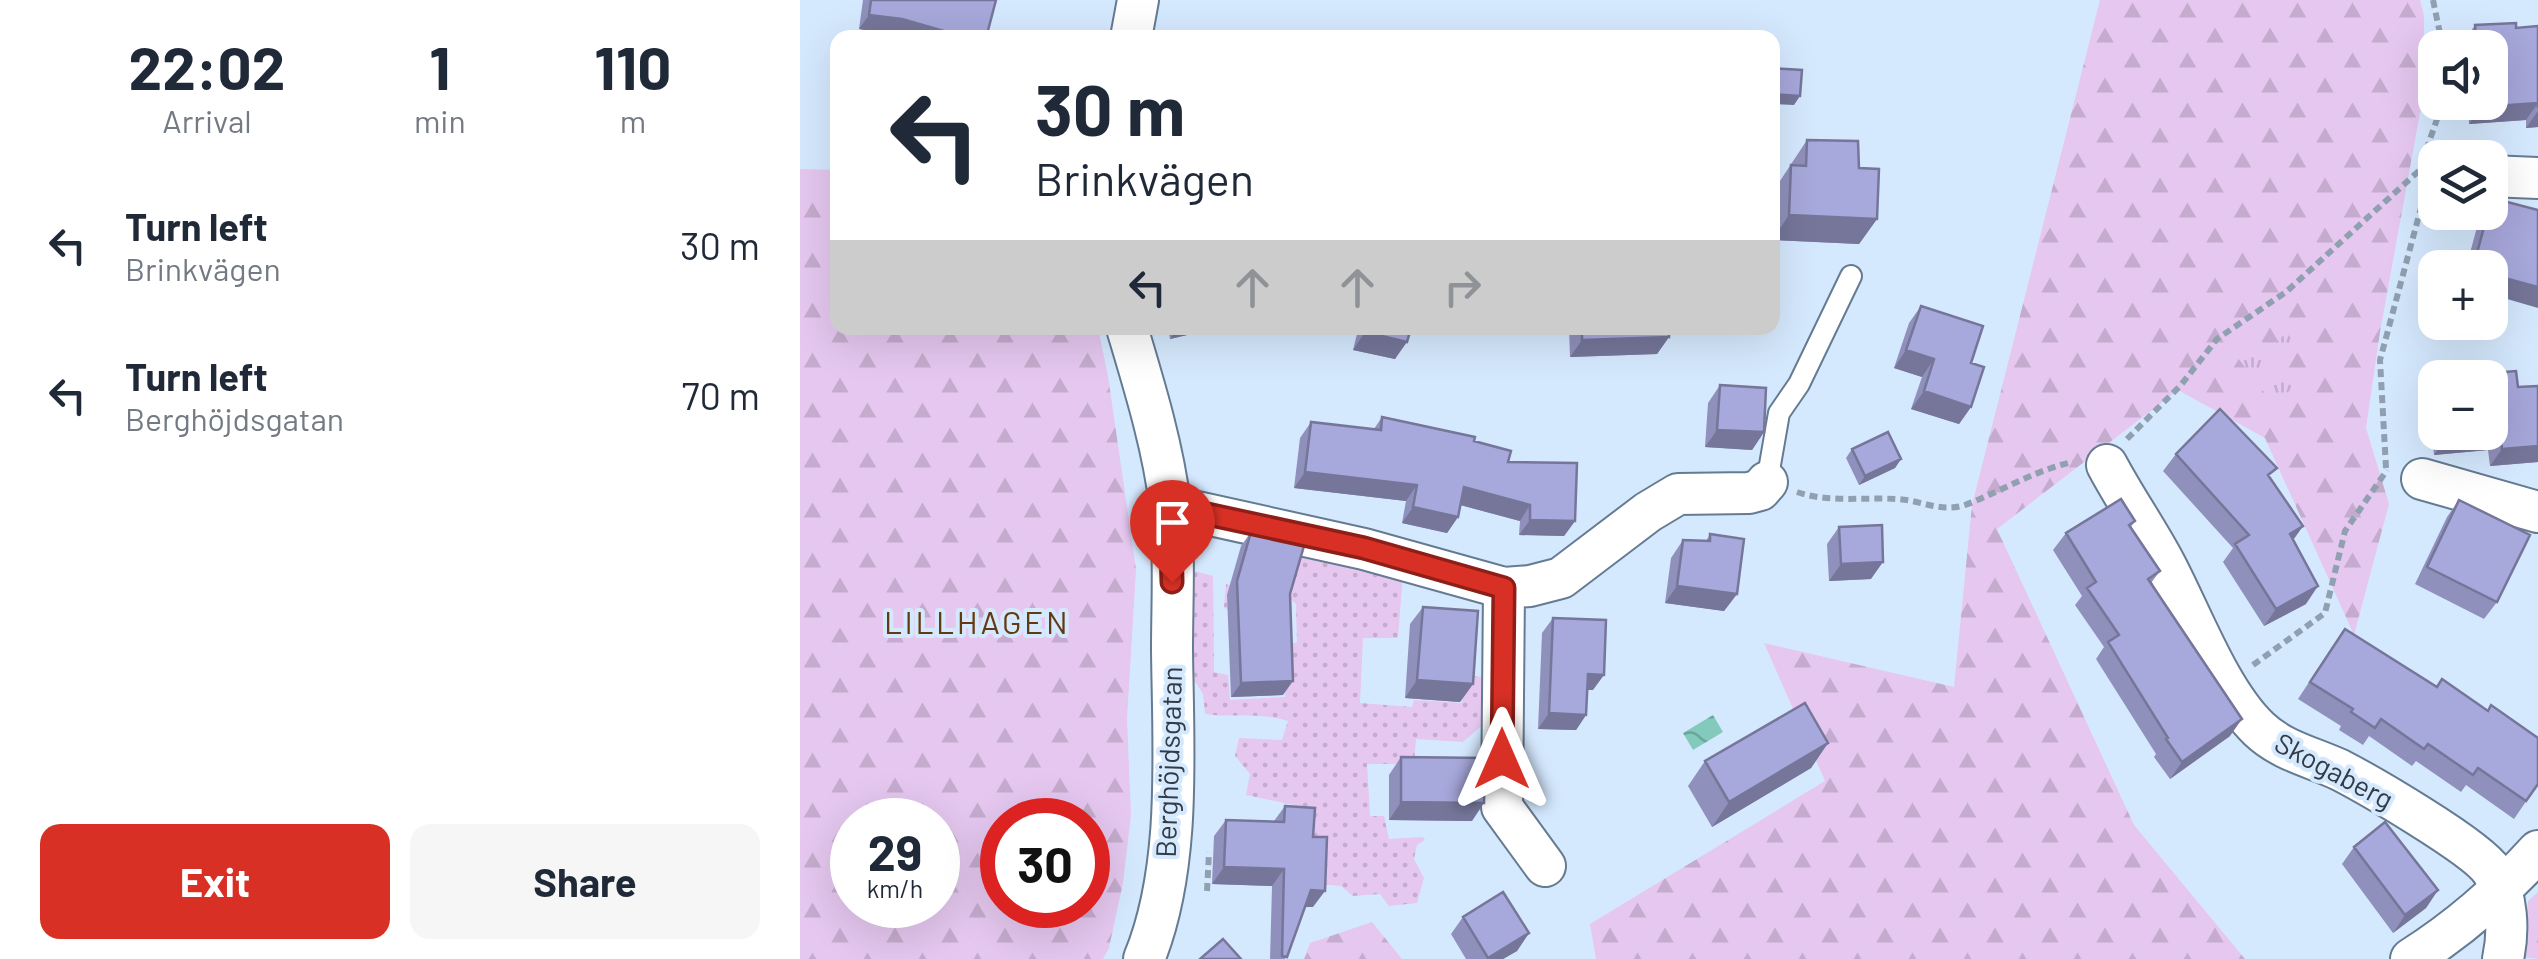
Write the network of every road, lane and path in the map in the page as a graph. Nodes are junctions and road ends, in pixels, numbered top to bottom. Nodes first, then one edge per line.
1 (1138, 0) edge
2 (2433, 0) edge
3 (1132, 30) edge
4 (2439, 30) edge
5 (2418, 172) edge
6 (2508, 177) edge
7 (2538, 178) edge
8 (2418, 224) edge
9 (1851, 276) dead end
10 (1129, 335) edge
11 (2107, 465) junction
12 (2404, 474) junction
13 (1779, 486) junction
14 (1170, 506) junction
15 (2538, 512) edge
16 (1504, 588) junction
17 (2227, 684) junction
18 (2538, 851) edge
19 (1545, 866) dead end
20 (2500, 893) junction
21 (1144, 959) edge
22 (2411, 959) edge
23 (2503, 959) edge

1 - 3 street
2 - 4 path
5 - 11 path
6 - 7 street
8 - 12 path
9 - 13 lane
10 - 14 street, Berghöjdsgatan
11 - 13 path
11 - 17 street, Skogaberg
12 - 15 street
12 - 17 path
13 - 16 street
14 - 16 street
14 - 21 street, Berghöjdsgatan
16 - 19 street
17 - 20 street, Skogaberg
18 - 20 street
20 - 22 street
20 - 23 street, Skogaberg

